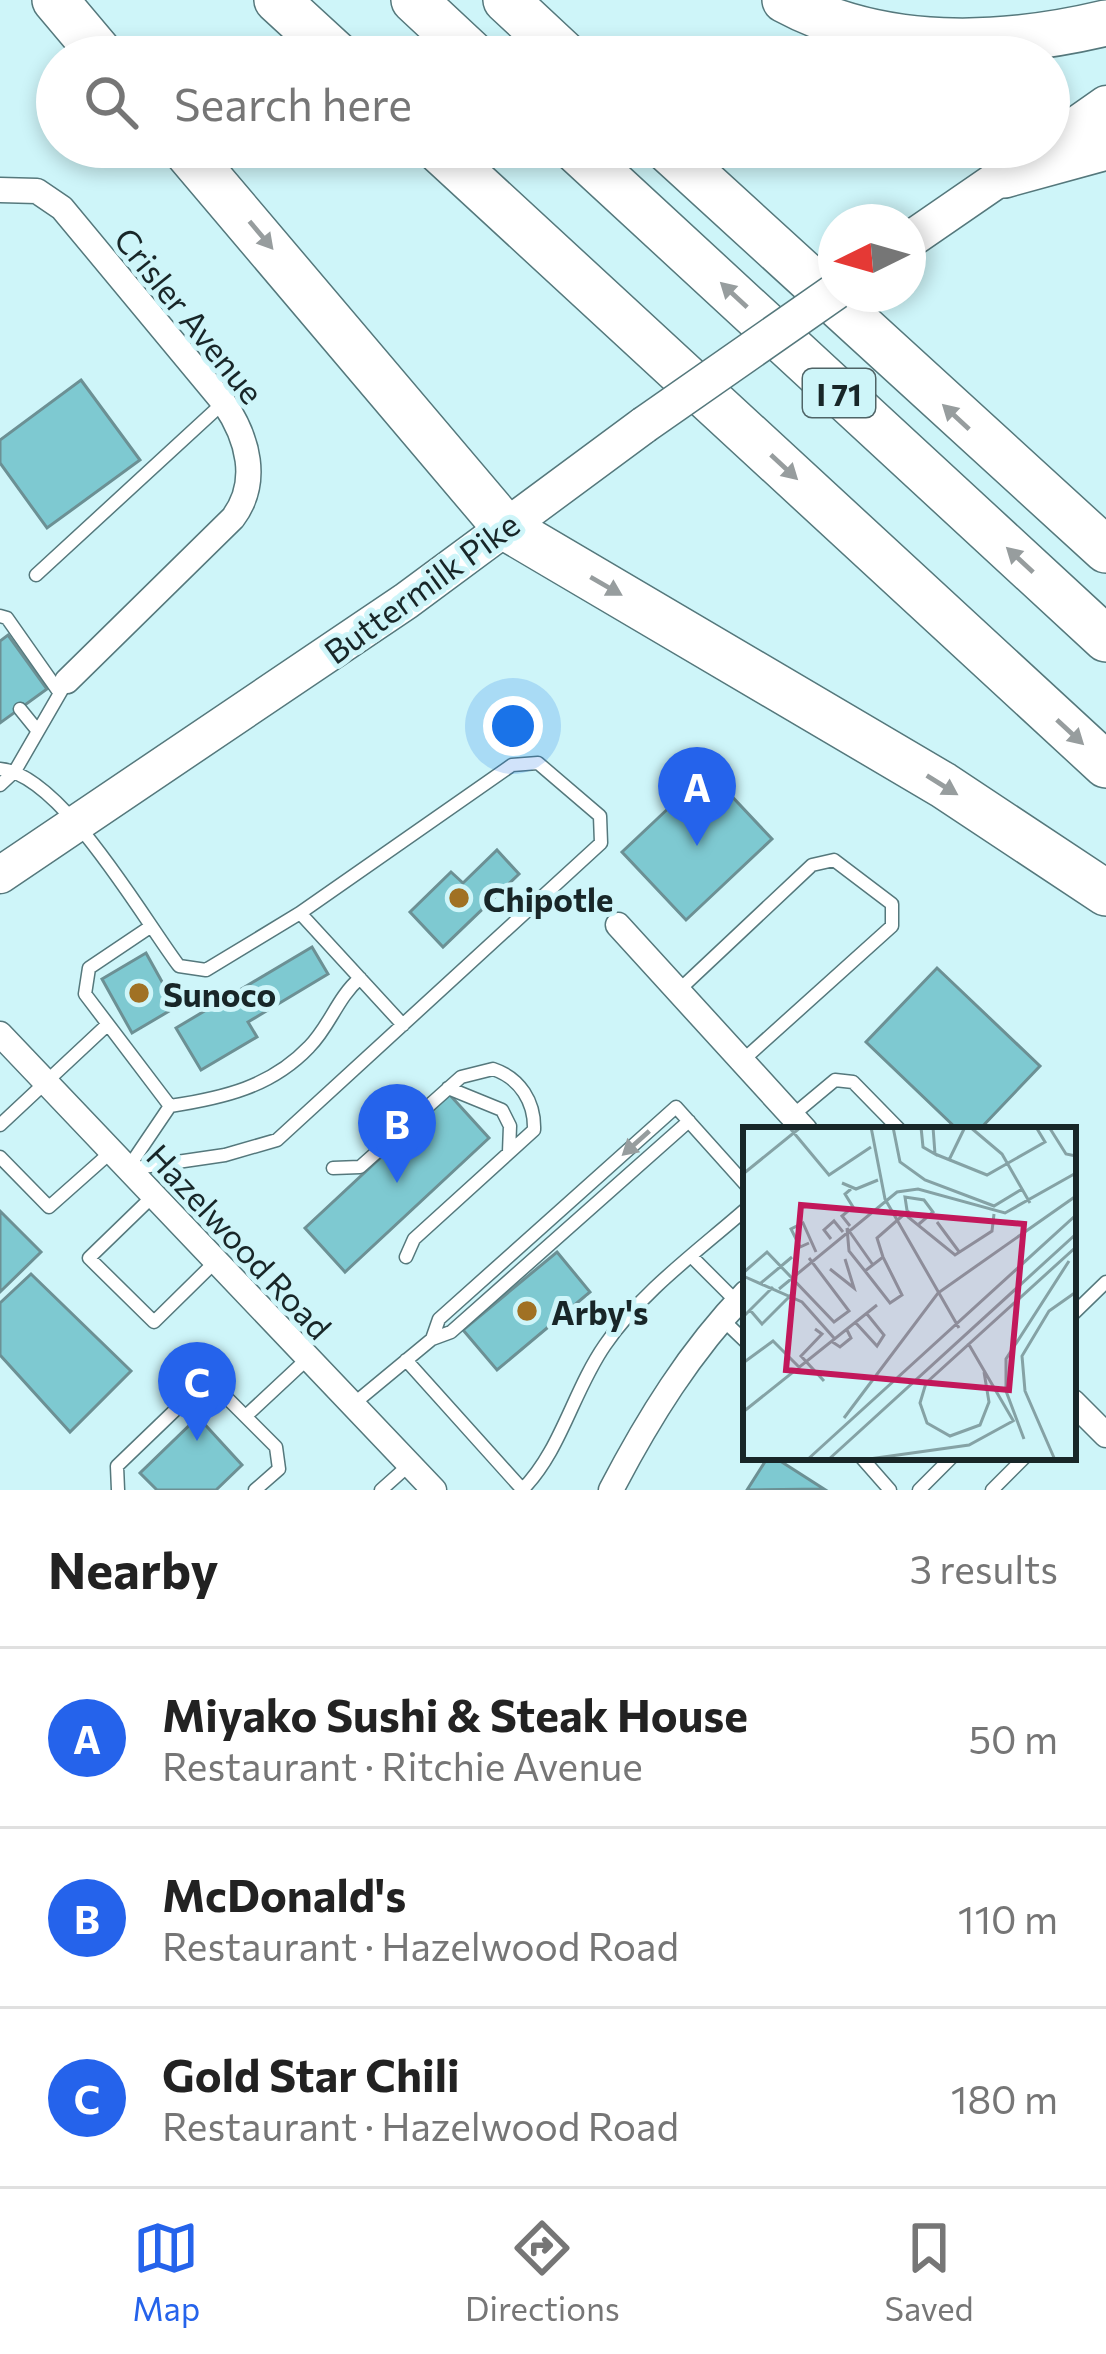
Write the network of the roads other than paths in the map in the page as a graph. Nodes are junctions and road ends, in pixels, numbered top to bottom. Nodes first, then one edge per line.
1 (55, 0) edge
2 (278, 0) edge
3 (414, 0) edge
4 (506, 0) edge
5 (785, 0) edge
6 (1106, 22) edge
7 (85, 36) edge
8 (317, 36) edge
9 (453, 36) edge
10 (545, 36) edge
11 (916, 36) edge
12 (1041, 36) edge
13 (1106, 104) edge
14 (1070, 130) edge
15 (1106, 147) edge
16 (1070, 157) edge
17 (201, 168) edge
18 (459, 168) edge
19 (596, 168) edge
20 (687, 168) edge
21 (1014, 168) edge
22 (1030, 168) edge
23 (1004, 175) junction
24 (0, 190) edge
25 (926, 229) edge
26 (818, 304) edge
27 (224, 403) junction
28 (505, 527) junction
29 (1106, 550) edge
30 (36, 575) dead end
31 (0, 616) edge
32 (1106, 639) edge
33 (63, 686) junction
34 (20, 709) dead end
35 (37, 730) junction
36 (1106, 765) edge
37 (0, 770) edge
38 (15, 771) junction
39 (0, 785) edge
40 (79, 823) junction
41 (0, 875) edge
42 (1106, 893) edge
43 (300, 913) junction
44 (618, 925) dead end
45 (150, 927) junction
46 (360, 978) junction
47 (678, 991) junction
48 (403, 1024) junction
49 (106, 1026) junction
50 (0, 1034) edge
51 (742, 1061) junction
52 (45, 1084) junction
53 (448, 1088) junction
54 (170, 1106) junction
55 (798, 1123) edge
56 (0, 1125) edge
57 (897, 1127) edge
58 (509, 1152) junction
59 (0, 1157) edge
60 (120, 1160) junction
61 (333, 1168) dead end
62 (743, 1182) edge
63 (153, 1196) junction
64 (743, 1212) edge
65 (692, 1256) junction
66 (406, 1257) dead end
67 (215, 1262) junction
68 (1106, 1282) edge
69 (735, 1305) edge
70 (1076, 1311) edge
71 (306, 1360) junction
72 (406, 1360) junction
73 (351, 1406) junction
74 (1076, 1408) edge
75 (247, 1415) junction
76 (1106, 1434) edge
77 (864, 1460) edge
78 (949, 1460) edge
79 (1022, 1460) edge
80 (409, 1465) junction
81 (118, 1490) edge
82 (256, 1490) edge
83 (381, 1490) edge
84 (434, 1490) edge
85 (522, 1490) edge
86 (611, 1490) edge
87 (890, 1490) edge
88 (919, 1490) edge
89 (992, 1490) edge

1 - 7 highway
2 - 8 highway
3 - 9 highway
4 - 10 highway
5 - 11 highway
6 - 12 highway
13 - 14 main road
15 - 16 highway
17 -> 28 highway
18 -> 36 highway, I 71
32 -> 19 highway, I 71
29 -> 20 highway
21 - 23 main road
22 - 23 highway
23 - 25 main road
24 - 27 street, Crisler Avenue
26 - 28 main road, Buttermilk Pike, bridge
27 - 30 lane
27 - 33 street, Crisler Avenue
28 - 40 main road, Buttermilk Pike
28 -> 42 highway
31 - 33 lane
33 - 35 lane
34 - 35 lane
35 - 38 lane
37 - 38 lane
38 - 39 lane
38 - 40 lane
40 - 41 main road, Buttermilk Pike
40 - 45 lane
43 - 45 lane
43 - 46 lane
43 - 48 lane
44 - 47 street
45 - 49 lane
46 - 48 lane
46 - 54 lane
47 - 51 street
47 - 51 lane
48 - 60 lane
49 - 52 lane
49 - 54 lane
50 - 52 street, Hazelwood Road
51 - 55 street
52 - 56 lane
52 - 60 street, Hazelwood Road
53 - 58 lane
53 - 58 lane
53 - 61 lane
54 - 60 lane
55 - 57 lane
58 - 66 lane
59 - 60 lane
60 - 63 street, Hazelwood Road
62 -> 72 lane
63 - 67 street, Hazelwood Road
63 - 67 lane
64 - 65 lane
65 - 69 lane
65 - 85 lane
67 - 71 street, Hazelwood Road
68 - 70 lane
69 - 86 street
71 - 73 street, Hazelwood Road
71 - 75 lane
72 - 73 lane
72 - 85 lane
73 - 80 street, Hazelwood Road
74 - 76 street
75 - 81 lane
75 - 82 lane
77 - 87 lane
78 - 88 lane
79 - 89 lane
80 - 83 lane
80 - 84 street, Hazelwood Road

